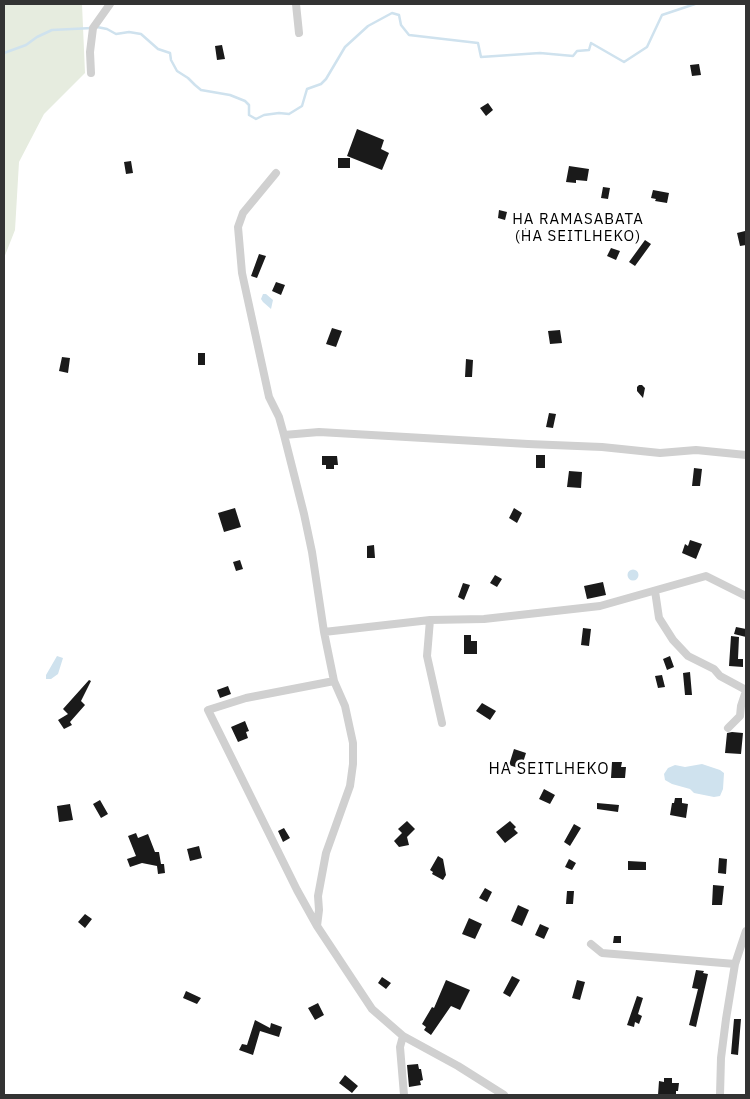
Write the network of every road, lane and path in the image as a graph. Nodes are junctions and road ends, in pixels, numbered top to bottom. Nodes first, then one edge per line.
1 (110, 4) edge
2 (296, 4) edge
3 (299, 33) dead end
4 (91, 73) dead end
5 (276, 173) dead end
6 (284, 435) junction
7 (746, 455) edge
8 (655, 591) junction
9 (746, 596) edge
10 (430, 620) junction
11 (324, 632) junction
12 (334, 681) junction
13 (746, 691) edge
14 (442, 723) dead end
15 (728, 728) dead end
16 (318, 926) junction
17 (746, 931) edge
18 (591, 944) dead end
19 (735, 964) junction
20 (402, 1036) junction
21 (404, 1095) edge
22 (504, 1095) edge
23 (720, 1095) edge

1 - 4 street
2 - 3 street
5 - 6 street
6 - 7 street
6 - 11 street
8 - 9 street
8 - 10 street
8 - 13 street
10 - 11 street
10 - 14 street
11 - 12 street
12 - 16 street
12 - 16 street
13 - 15 street
16 - 20 street
17 - 19 street
18 - 19 street
19 - 23 street
20 - 21 street
20 - 22 street

